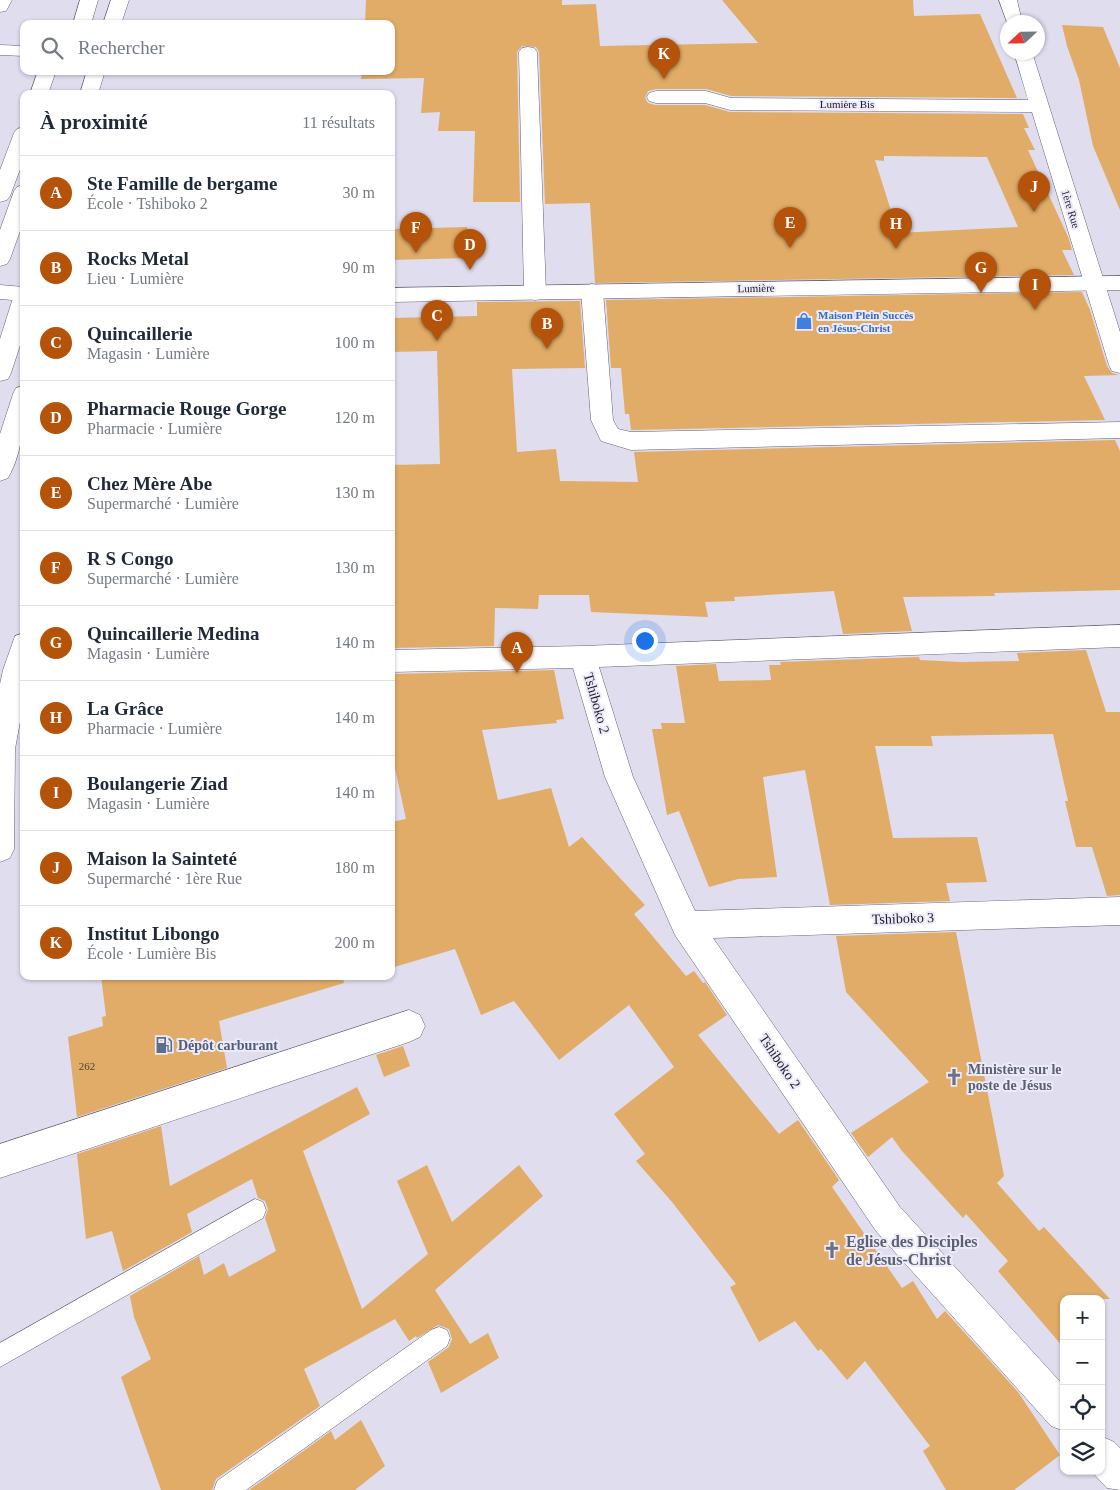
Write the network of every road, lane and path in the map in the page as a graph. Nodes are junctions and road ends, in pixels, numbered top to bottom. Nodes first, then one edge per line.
1 (3, 0) edge
2 (89, 0) edge
3 (121, 0) edge
4 (1008, 0) edge
5 (0, 6) edge
6 (1012, 15) edge
7 (83, 20) edge
8 (114, 20) edge
9 (120, 20) edge
10 (0, 50) edge
11 (20, 51) edge
12 (528, 52) dead end
13 (1026, 60) edge
14 (46, 75) edge
15 (95, 75) edge
16 (40, 90) edge
17 (90, 90) edge
18 (656, 97) dead end
19 (1040, 106) junction
20 (20, 144) edge
21 (0, 196) edge
22 (20, 202) edge
23 (0, 259) edge
24 (1093, 283) junction
25 (1120, 283) edge
26 (592, 291) junction
27 (0, 292) edge
28 (535, 293) junction
29 (20, 294) edge
30 (395, 295) edge
31 (20, 310) edge
32 (1120, 365) edge
33 (0, 373) edge
34 (20, 407) edge
35 (1120, 430) edge
36 (0, 472) edge
37 (1120, 636) edge
38 (20, 653) edge
39 (583, 657) junction
40 (395, 661) edge
41 (13, 670) edge
42 (0, 849) edge
43 (1120, 911) edge
44 (686, 925) junction
45 (409, 1026) dead end
46 (0, 1161) edge
47 (255, 1210) dead end
48 (439, 1338) dead end
49 (0, 1356) edge
50 (1060, 1409) edge
51 (1105, 1459) edge
52 (1120, 1475) edge
53 (226, 1490) edge

1 - 5 main road
2 - 7 main road
3 - 8 main road
3 - 9 main road
4 - 6 main road
10 - 11 main road
12 - 28 main road
13 - 19 main road, 1ère Rue
14 - 16 main road
15 - 17 main road
18 - 19 main road, Lumière Bis
19 - 24 main road, 1ère Rue
20 - 21 main road
22 - 23 main road
24 - 25 main road, Lumière
24 - 26 main road, Lumière
24 - 32 main road, 1ère Rue
26 - 28 main road, Lumière
26 - 35 main road
27 - 29 main road
28 - 30 main road, Lumière
31 - 33 main road
34 - 36 main road
37 - 39 main road
38 - 41 main road
39 - 40 main road
39 - 44 main road, Tshiboko 2
41 - 42 main road
43 - 44 main road, Tshiboko 3
44 - 50 main road, Tshiboko 2
45 - 46 main road
47 - 49 lane
48 - 53 lane
51 - 52 main road

